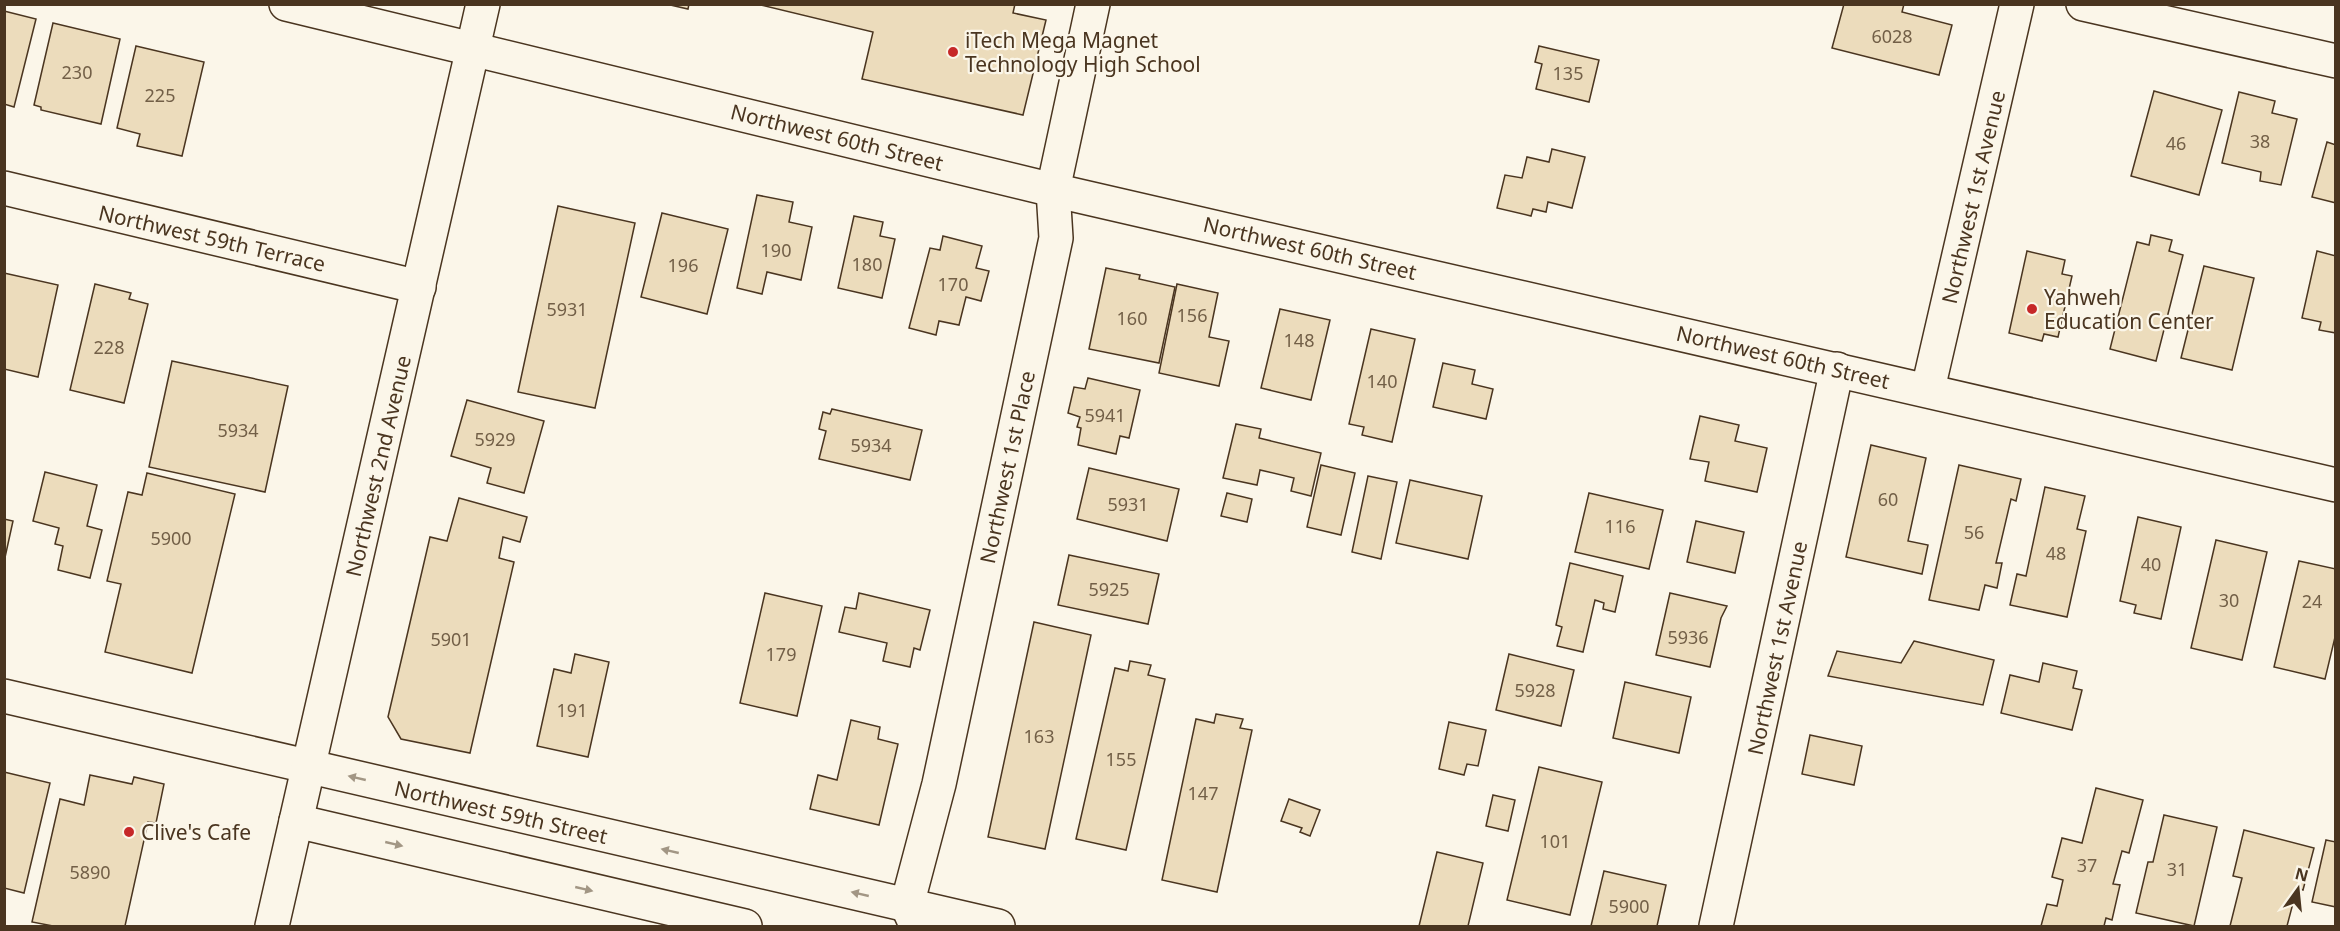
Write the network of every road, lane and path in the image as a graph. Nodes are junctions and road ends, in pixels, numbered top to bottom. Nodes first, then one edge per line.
1 (286, 4) edge
2 (483, 4) edge
3 (1093, 4) edge
4 (2017, 4) edge
5 (2083, 4) edge
6 (473, 50) junction
7 (2336, 61) edge
8 (4, 188) edge
9 (1053, 190) junction
10 (420, 287) junction
11 (1837, 369) junction
12 (1928, 390) junction
13 (2336, 485) edge
14 (4, 696) edge
15 (309, 767) junction
16 (296, 821) junction
17 (912, 916) edge
18 (272, 927) edge
19 (745, 927) edge
20 (998, 927) edge
21 (1716, 927) edge

1 - 6 street, Northwest 60th Street
2 - 6 street, Northwest 2nd Avenue
3 - 9 street, Northwest 1st Place
4 - 12 street, Northwest 1st Avenue
5 - 7 street
6 - 9 street, Northwest 60th Street
6 - 10 street, Northwest 2nd Avenue
8 - 10 street, Northwest 59th Terrace
9 - 11 street, Northwest 60th Street
9 - 17 street, Northwest 1st Place
10 - 15 street, Northwest 2nd Avenue
11 - 12 street, Northwest 60th Street
11 - 21 street, Northwest 1st Avenue
12 - 13 street, Northwest 60th Street
14 - 15 street, Northwest 59th Street
15 - 16 street, Northwest 2nd Avenue
17 -> 15 street, Northwest 59th Street
16 - 18 street, Northwest 2nd Avenue
16 -> 19 street
17 - 20 street, Northwest 59th Street

